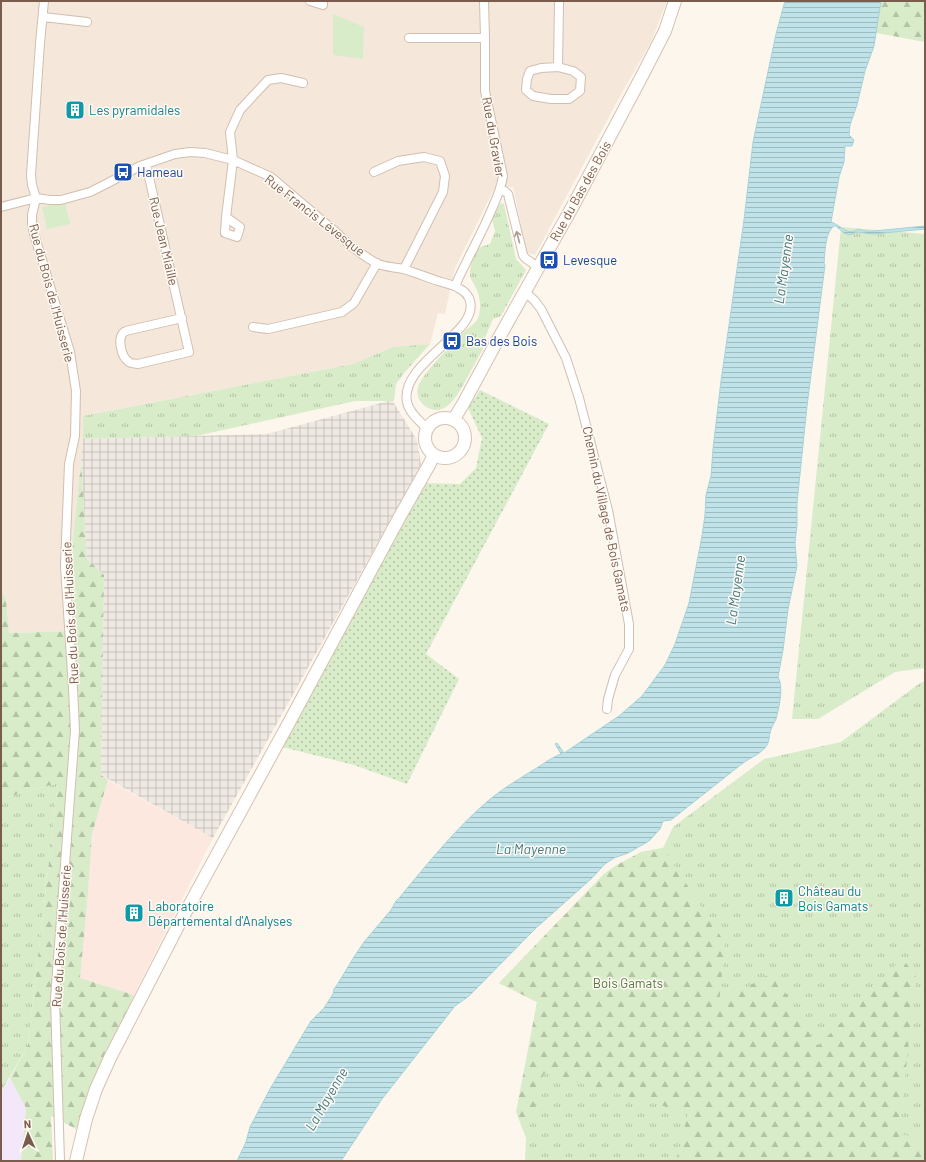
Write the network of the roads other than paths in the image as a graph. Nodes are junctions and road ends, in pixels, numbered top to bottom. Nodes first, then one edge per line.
1 (44, 1) edge
2 (310, 1) edge
3 (484, 1) edge
4 (559, 1) edge
5 (675, 1) edge
6 (324, 3) edge
7 (43, 17) junction
8 (87, 22) dead end
9 (409, 38) dead end
10 (485, 38) junction
11 (558, 67) junction
12 (303, 84) dead end
13 (233, 160) junction
14 (146, 164) junction
15 (374, 172) dead end
16 (502, 188) junction
17 (36, 198) junction
18 (1, 207) edge
19 (226, 217) dead end
20 (377, 263) junction
21 (538, 267) junction
22 (404, 270) junction
23 (455, 286) junction
24 (525, 292) junction
25 (182, 318) junction
26 (254, 327) dead end
27 (454, 419) junction
28 (427, 429) junction
29 (434, 455) junction
30 (607, 709) dead end
31 (60, 1161) edge
32 (76, 1161) edge

1 - 7 street, Rue du Bois de l'Huisserie
2 - 6 street
3 - 10 street, Rue du Gravier
4 - 11 street
5 - 21 main road, Rue du Bas des Bois
7 - 8 street
7 - 17 street, Rue du Bois de l'Huisserie
9 - 10 street
10 - 16 street, Rue du Gravier
11 - 11 street
12 - 13 street
13 - 14 street, Rue Francis Lévesque
13 - 19 street
13 - 20 street, Rue Francis Lévesque
14 - 17 street, Rue Francis Lévesque
14 - 25 street, Rue Jean Miaille
15 - 22 street
21 -> 16 street
16 - 23 street, Rue du Gravier
17 - 18 street
17 - 31 street, Rue du Bois de l'Huisserie
20 - 22 street, Rue Francis Lévesque
20 - 26 street
21 - 24 main road, Rue du Bas des Bois
22 - 23 street, Rue Francis Lévesque
23 - 28 street, Rue Francis Lévesque
24 - 27 main road, Rue du Bas des Bois
24 - 30 street, Chemin du Village de Bois Gamats
25 - 25 street, Rue Jean Miaille
27 - 28 main road
27 - 29 main road
28 - 29 main road
29 - 32 main road

